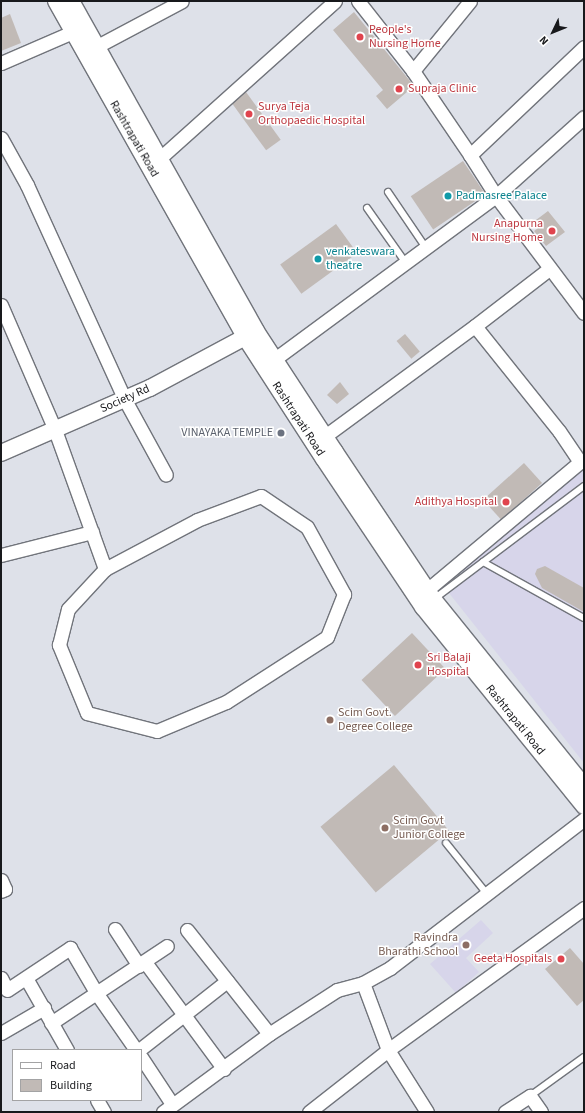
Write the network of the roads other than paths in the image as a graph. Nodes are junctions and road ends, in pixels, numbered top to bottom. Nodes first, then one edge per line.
1 (56, 1) edge
2 (71, 1) edge
3 (182, 1) edge
4 (335, 1) edge
5 (358, 1) edge
6 (470, 1) edge
7 (80, 29) junction
8 (584, 47) edge
9 (91, 49) junction
10 (1, 63) edge
11 (413, 71) junction
12 (584, 117) edge
13 (1, 138) edge
14 (470, 155) junction
15 (160, 158) junction
16 (388, 192) dead end
17 (496, 196) junction
18 (367, 208) dead end
19 (426, 248) junction
20 (406, 262) junction
21 (549, 269) junction
22 (1, 305) edge
23 (584, 313) edge
24 (475, 326) junction
25 (245, 337) junction
26 (270, 363) junction
27 (125, 400) junction
28 (55, 430) junction
29 (325, 436) junction
30 (1, 453) edge
31 (166, 475) dead end
32 (584, 486) edge
33 (92, 532) junction
34 (1, 555) edge
35 (483, 562) junction
36 (105, 569) junction
37 (428, 598) junction
38 (584, 618) edge
39 (584, 786) edge
40 (584, 806) edge
41 (584, 819) edge
42 (446, 844) dead end
43 (1, 880) edge
44 (1, 891) edge
45 (487, 894) junction
46 (584, 908) edge
47 (115, 929) dead end
48 (187, 930) dead end
49 (167, 946) dead end
50 (142, 964) junction
51 (1, 978) edge
52 (26, 978) junction
53 (227, 981) junction
54 (363, 983) junction
55 (97, 994) junction
56 (44, 1008) junction
57 (183, 1016) junction
58 (51, 1023) junction
59 (1, 1033) edge
60 (269, 1034) junction
61 (67, 1049) edge
62 (137, 1049) edge
63 (139, 1049) edge
64 (388, 1050) junction
65 (584, 1058) edge
66 (142, 1059) edge
67 (224, 1069) junction
68 (530, 1096) junction
69 (98, 1101) edge
70 (168, 1108) edge
71 (104, 1112) edge
72 (309, 1112) edge
73 (427, 1112) edge
74 (505, 1112) edge
75 (541, 1112) edge

1 - 7 street, Rashtrapati Road
2 - 7 street, Rashtrapati Road
3 - 9 street
4 - 15 street
5 - 11 street
6 - 11 street
7 - 9 street, Rashtrapati Road
7 - 10 street
8 - 14 street
9 - 15 street, Rashtrapati Road
9 - 25 street, Rashtrapati Road
11 - 14 street
12 - 17 street
13 - 27 street
14 - 17 street
15 - 26 street, Rashtrapati Road
16 - 19 lane
17 - 19 street
17 - 21 street
18 - 20 lane
19 - 20 street
20 - 26 street
21 - 23 street
21 - 24 street
22 - 28 street
24 - 29 street
24 - 37 street
25 - 26 street, Rashtrapati Road
25 - 27 street, Society Rd
26 - 29 street, Rashtrapati Road
26 - 37 street, Rashtrapati Road
27 - 28 street, Society Rd
27 - 31 street
28 - 30 street, Society Rd
28 - 33 street
29 - 37 street, Rashtrapati Road
32 - 35 lane
33 - 34 street
33 - 36 street
35 - 37 lane
35 - 38 lane
36 - 36 street
37 - 39 street, Rashtrapati Road
37 - 40 street, Rashtrapati Road
41 - 45 street
42 - 45 lane
43 - 44 street
45 - 54 street
46 - 64 street
47 - 50 street
48 - 53 street
49 - 50 street
50 - 55 street
50 - 57 street
51 - 52 street
52 - 55 street
52 - 56 street
53 - 57 street
53 - 60 street
54 - 60 street
54 - 64 street
55 - 58 street
55 - 62 street
56 - 58 street
56 - 59 street
57 - 63 street
57 - 67 street
58 - 61 street
60 - 67 street
64 - 72 street
64 - 73 street
65 - 68 lane
66 - 70 street
67 - 70 street
68 - 74 street
68 - 75 street
69 - 71 street

